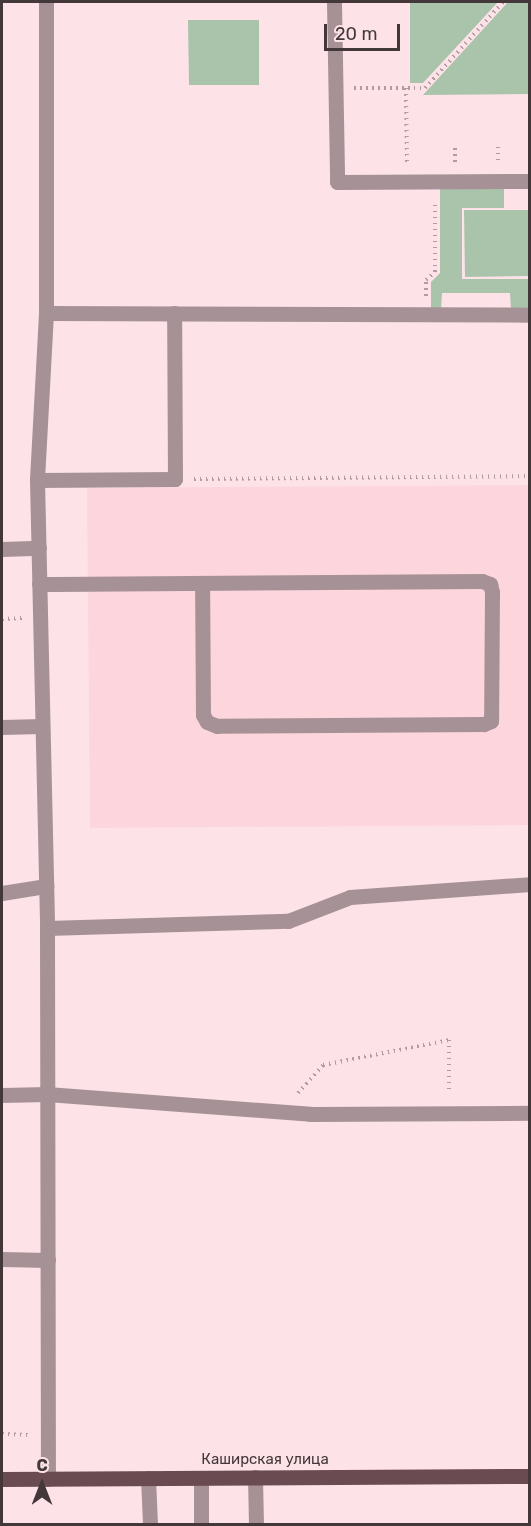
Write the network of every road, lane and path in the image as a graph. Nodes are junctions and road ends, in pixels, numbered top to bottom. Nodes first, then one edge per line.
1 (46, 2) edge
2 (334, 2) edge
3 (503, 2) edge
4 (335, 88) junction
5 (406, 88) junction
6 (407, 181) junction
7 (435, 181) junction
8 (530, 181) edge
9 (46, 313) junction
10 (174, 313) junction
11 (426, 315) junction
12 (530, 315) edge
13 (530, 476) edge
14 (175, 479) junction
15 (37, 480) junction
16 (39, 548) junction
17 (2, 549) edge
18 (202, 583) junction
19 (39, 584) junction
20 (24, 618) dead end
21 (2, 619) edge
22 (42, 726) junction
23 (2, 727) edge
24 (530, 884) edge
25 (46, 886) junction
26 (2, 893) edge
27 (47, 928) junction
28 (47, 1094) junction
29 (2, 1095) edge
30 (281, 1111) junction
31 (530, 1113) edge
32 (450, 1114) junction
33 (2, 1259) edge
34 (48, 1260) junction
35 (2, 1434) edge
36 (48, 1435) junction
37 (530, 1476) edge
38 (148, 1478) junction
39 (201, 1478) junction
40 (255, 1478) junction
41 (2, 1479) edge
42 (48, 1479) junction
43 (150, 1524) edge
44 (201, 1524) edge
45 (255, 1524) edge

1 - 9 lane
2 - 4 lane
3 - 5 path
4 - 5 path
4 - 6 lane
5 - 6 path
6 - 7 lane
7 - 8 lane
7 - 11 path
9 - 10 lane
9 - 15 lane
10 - 11 lane
10 - 14 lane
11 - 12 lane
13 - 14 path
14 - 15 lane
15 - 16 lane
16 - 17 lane
16 - 19 lane
18 - 18 lane
18 - 19 lane
19 - 22 lane
20 - 21 path
22 - 23 lane
22 - 25 lane
24 - 27 lane
25 - 26 lane
25 - 27 lane
27 - 28 lane
28 - 29 lane
28 - 30 lane
28 - 34 lane
30 - 32 lane
30 - 32 path
31 - 32 lane
33 - 34 lane
34 - 36 lane
35 - 36 path
36 - 42 lane
37 - 40 main road, Каширская улица
38 - 39 main road, Каширская улица
38 - 42 main road, Каширская улица
38 - 43 lane
39 - 40 main road, Каширская улица
39 - 44 lane
40 - 45 lane
41 - 42 main road, Каширская улица

